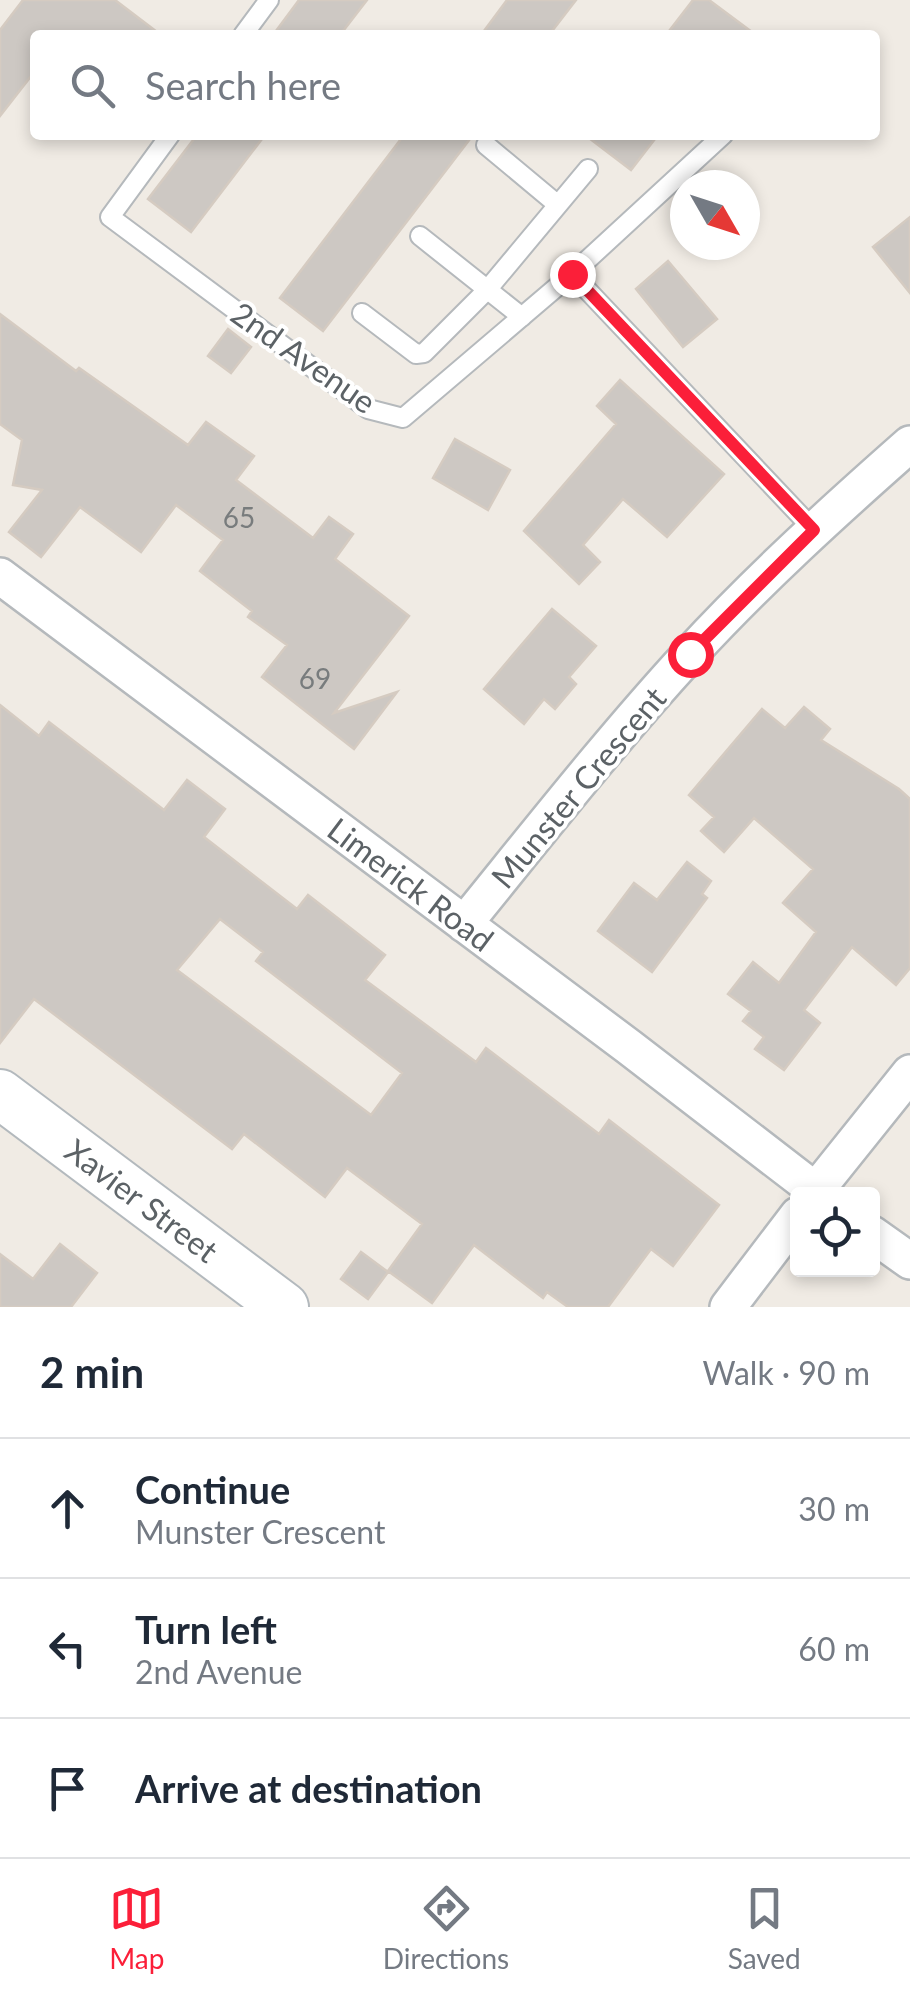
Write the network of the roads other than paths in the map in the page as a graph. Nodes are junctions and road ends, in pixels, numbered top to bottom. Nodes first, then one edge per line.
1 (269, 0) edge
2 (247, 30) edge
3 (166, 140) edge
4 (718, 140) edge
5 (486, 145) dead end
6 (588, 169) dead end
7 (558, 205) junction
8 (420, 236) dead end
9 (572, 274) junction
10 (488, 290) junction
11 (362, 313) dead end
12 (522, 317) junction
13 (910, 444) edge
14 (814, 530) junction
15 (0, 576) edge
16 (464, 924) junction
17 (910, 1073) edge
18 (0, 1094) edge
19 (796, 1187) edge
20 (820, 1187) edge
21 (790, 1226) edge
22 (880, 1240) edge
23 (910, 1262) edge
24 (284, 1307) edge
25 (728, 1307) edge

1 - 2 lane
3 - 12 lane, 2nd Avenue
4 - 9 lane, 2nd Avenue
5 - 7 lane
6 - 7 lane
7 - 10 lane
8 - 10 lane
9 - 12 lane, 2nd Avenue
9 - 14 lane
10 - 11 lane
10 - 12 lane
13 - 14 street, Munster Crescent
14 - 16 street, Munster Crescent
15 - 16 street, Limerick Road
16 - 19 street, Limerick Road
17 - 20 street
18 - 24 main road, Xavier Street
21 - 25 street
22 - 23 street

